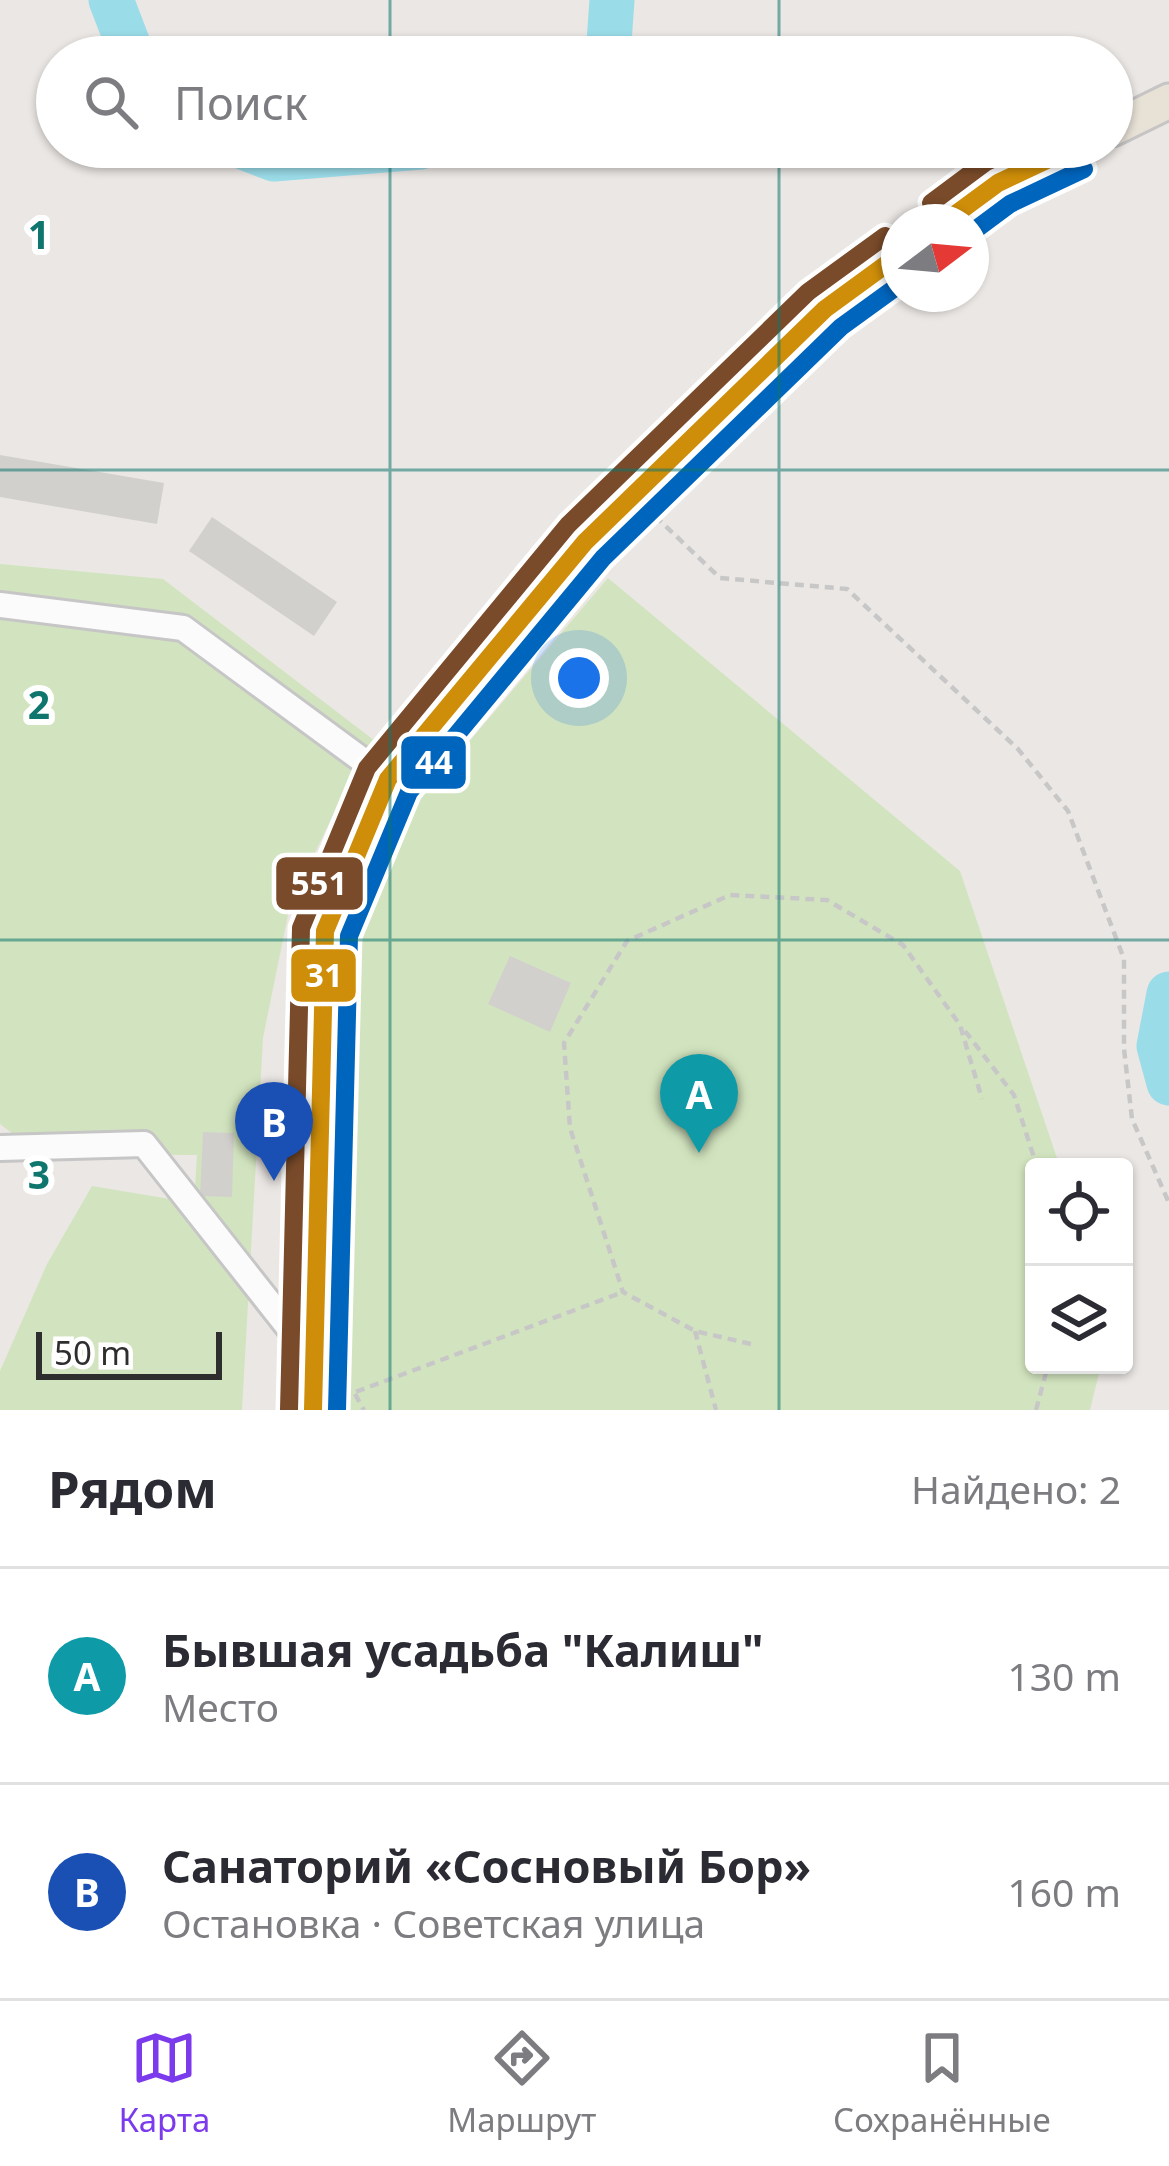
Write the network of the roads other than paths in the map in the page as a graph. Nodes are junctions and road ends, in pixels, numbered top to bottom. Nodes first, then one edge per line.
1 (1169, 101) edge
2 (1133, 119) edge
3 (1030, 168) edge
4 (969, 204) edge
5 (881, 268) edge
6 (0, 605) edge
7 (388, 779) junction
8 (0, 1148) edge
9 (316, 1362) junction
10 (314, 1408) edge

1 - 2 main road
3 - 4 main road
5 - 7 main road
6 - 7 street
7 - 9 main road
8 - 9 street
9 - 10 main road

